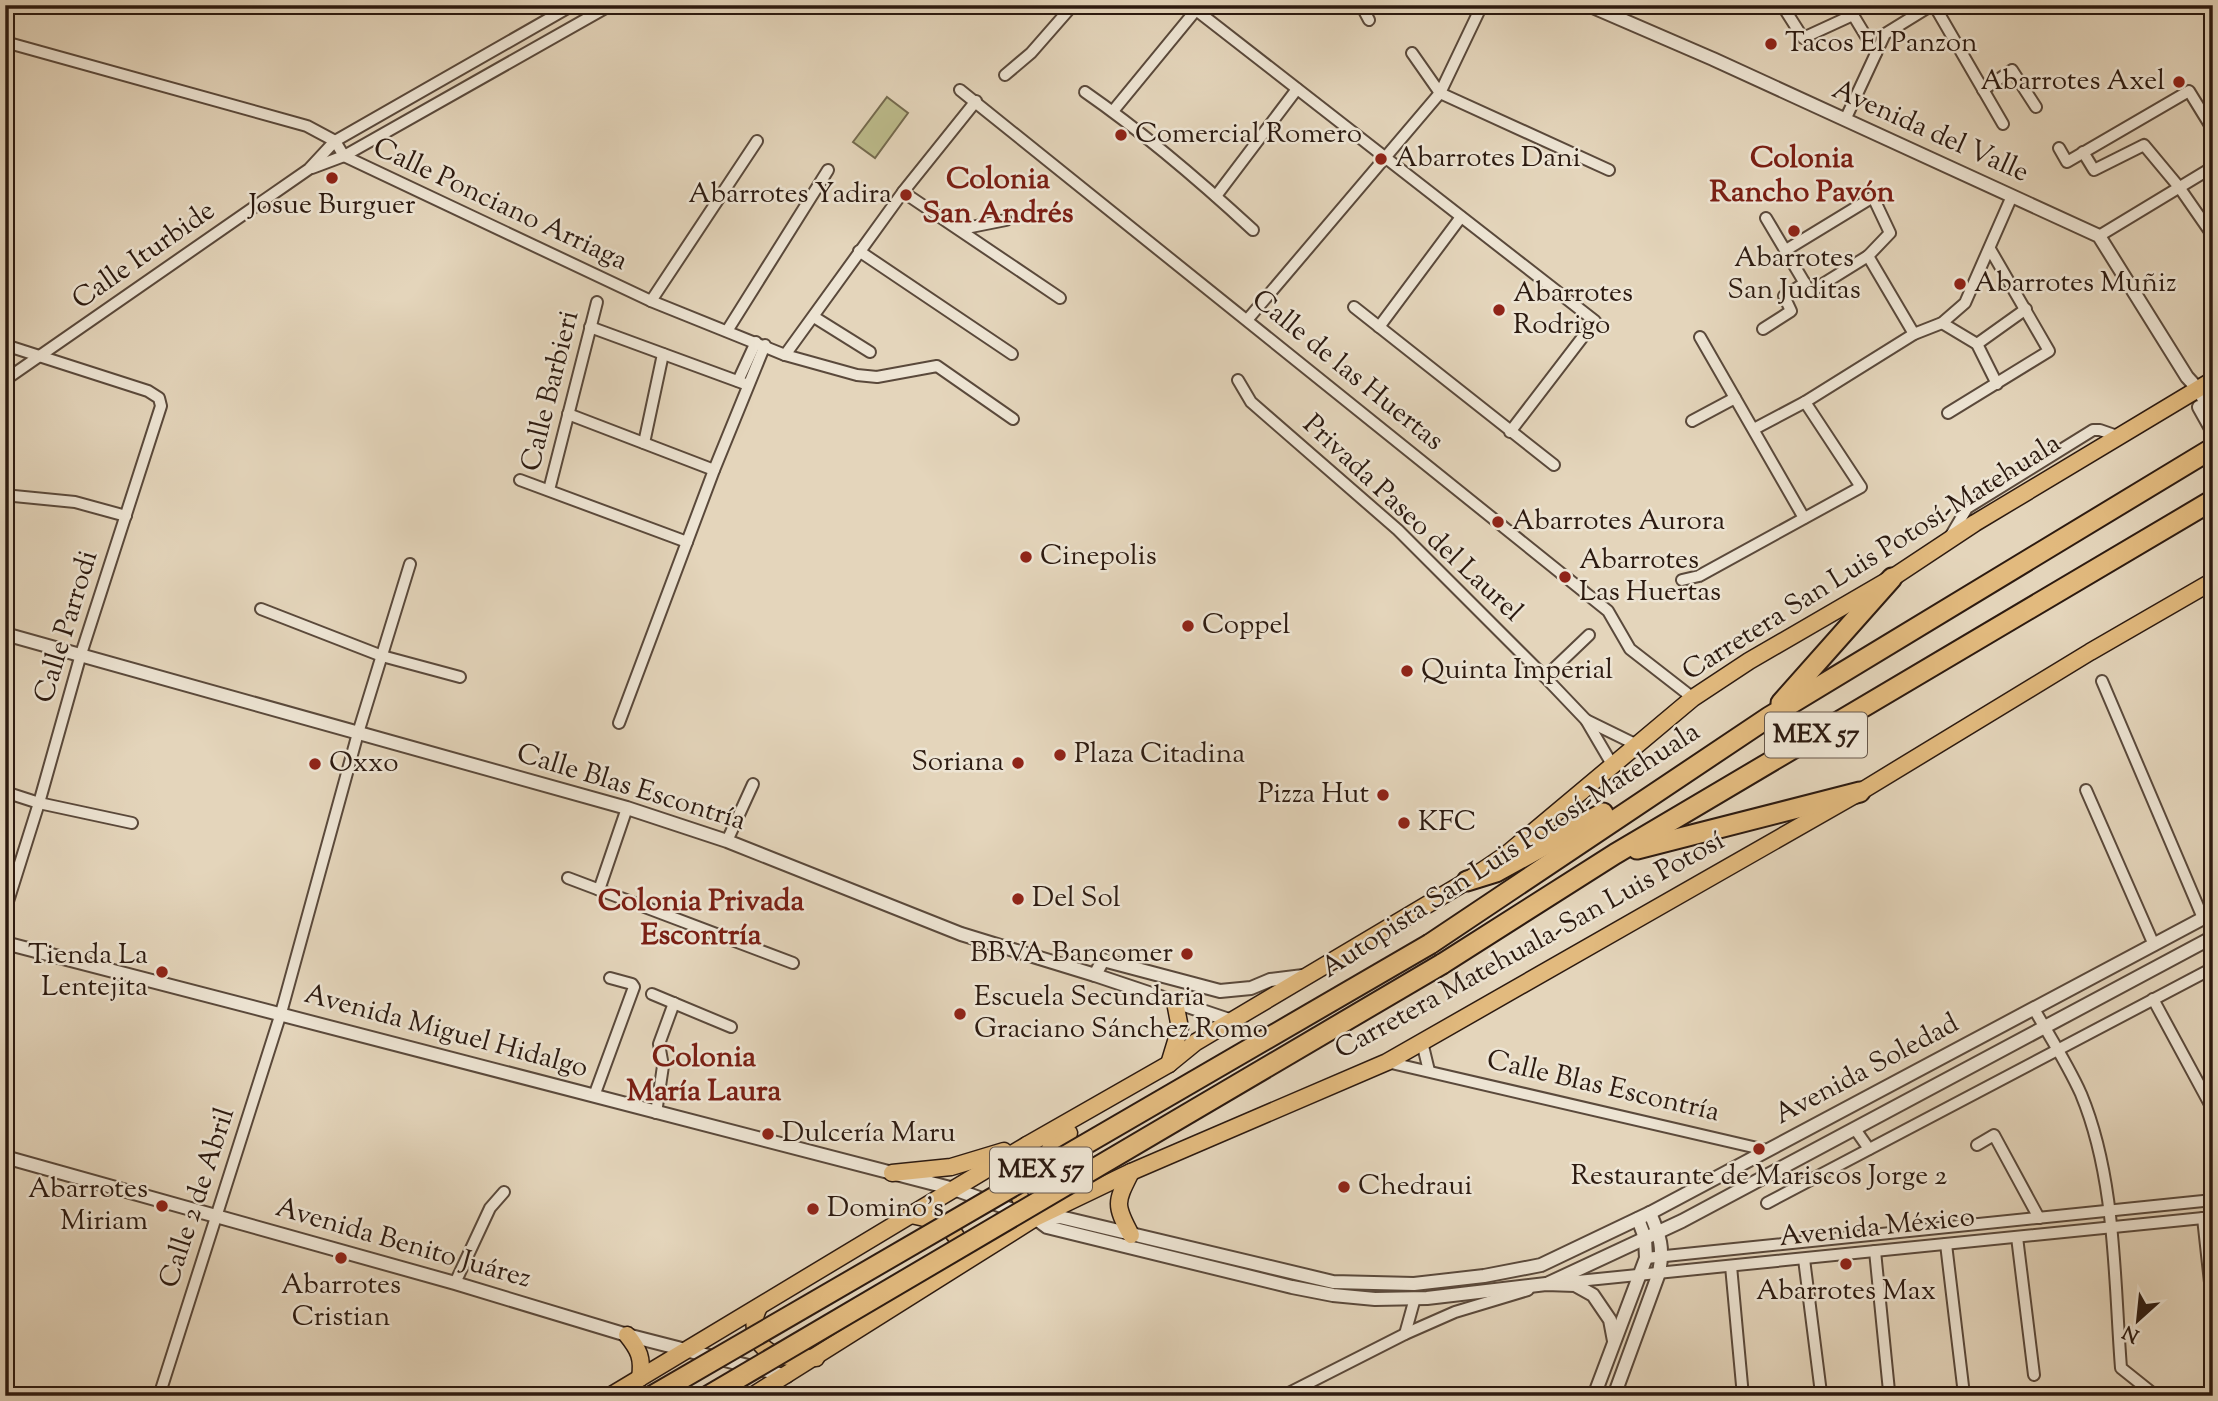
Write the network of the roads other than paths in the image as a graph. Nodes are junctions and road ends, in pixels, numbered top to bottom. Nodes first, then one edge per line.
1 (573, 5) edge
2 (611, 5) edge
3 (1073, 5) edge
4 (1361, 5) edge
5 (1482, 5) edge
6 (1588, 5) edge
7 (1782, 5) edge
8 (1933, 5) edge
9 (1850, 10) edge
10 (1369, 20) dead end
11 (5, 42) edge
12 (1412, 53) dead end
13 (1876, 53) junction
14 (1005, 75) dead end
15 (960, 89) dead end
16 (1297, 89) junction
17 (1983, 90) junction
18 (1085, 92) dead end
19 (1440, 93) junction
20 (976, 101) junction
21 (2036, 107) dead end
22 (1113, 111) junction
23 (1845, 120) junction
24 (2003, 124) dead end
25 (2213, 130) edge
26 (335, 141) junction
27 (757, 141) dead end
28 (2059, 148) dead end
29 (2083, 152) junction
30 (344, 156) junction
31 (1387, 157) junction
32 (2213, 167) edge
33 (309, 169) junction
34 (828, 170) dead end
35 (1609, 170) dead end
36 (2179, 187) junction
37 (903, 192) junction
38 (1216, 196) junction
39 (2012, 196) junction
40 (1461, 217) junction
41 (1766, 218) dead end
42 (1006, 220) dead end
43 (961, 229) junction
44 (1253, 230) dead end
45 (2099, 236) junction
46 (2213, 236) edge
47 (1990, 249) junction
48 (1786, 250) junction
49 (859, 251) junction
50 (1868, 256) junction
51 (1805, 283) junction
52 (1060, 298) dead end
53 (651, 301) junction
54 (597, 302) dead end
55 (1354, 307) dead end
56 (2026, 309) junction
57 (814, 317) junction
58 (1248, 319) junction
59 (1942, 323) junction
60 (590, 327) junction
61 (1379, 327) junction
62 (1763, 329) dead end
63 (727, 331) junction
64 (1914, 334) junction
65 (1700, 337) dead end
66 (760, 344) junction
67 (1976, 344) junction
68 (5, 345) edge
69 (870, 352) dead end
70 (663, 354) junction
71 (1012, 354) dead end
72 (41, 355) junction
73 (785, 355) junction
74 (5, 380) edge
75 (1238, 380) dead end
76 (2213, 380) edge
77 (743, 383) junction
78 (1997, 384) junction
79 (2192, 387) junction
80 (1735, 398) junction
81 (1805, 402) junction
82 (1948, 413) dead end
83 (568, 414) junction
84 (2213, 415) edge
85 (1013, 419) dead end
86 (1692, 421) dead end
87 (1754, 429) junction
88 (1510, 432) junction
89 (2213, 432) edge
90 (644, 443) junction
91 (2213, 448) edge
92 (1554, 465) dead end
93 (714, 470) junction
94 (520, 480) dead end
95 (548, 490) junction
96 (14, 496) dead end
97 (2213, 500) edge
98 (126, 516) junction
99 (1804, 518) junction
100 (687, 542) junction
101 (410, 564) dead end
102 (1892, 578) junction
103 (1682, 580) dead end
104 (2213, 581) edge
105 (261, 609) dead end
106 (5, 634) edge
107 (1589, 635) dead end
108 (81, 654) junction
109 (382, 656) junction
110 (460, 677) dead end
111 (1545, 677) junction
112 (2102, 681) dead end
113 (1693, 698) junction
114 (1769, 717) junction
115 (1586, 720) junction
116 (619, 723) dead end
117 (358, 733) junction
118 (1637, 745) junction
119 (1705, 757) junction
120 (1613, 766) junction
121 (752, 784) dead end
122 (2086, 790) dead end
123 (5, 792) edge
124 (1860, 792) junction
125 (39, 803) junction
126 (627, 808) junction
127 (132, 824) dead end
128 (727, 841) junction
129 (1615, 854) junction
130 (568, 878) dead end
131 (1467, 881) junction
132 (599, 890) junction
133 (5, 911) edge
134 (2208, 916) edge
135 (2213, 937) edge
136 (5, 943) edge
137 (2154, 944) junction
138 (793, 964) dead end
139 (2213, 968) edge
140 (1095, 975) junction
141 (1307, 975) junction
142 (610, 978) dead end
143 (652, 994) dead end
144 (2153, 999) junction
145 (674, 1003) junction
146 (1175, 1003) junction
147 (2034, 1009) junction
148 (281, 1013) junction
149 (1232, 1021) junction
150 (730, 1027) dead end
151 (2044, 1027) junction
152 (1422, 1042) junction
153 (2057, 1050) junction
154 (1387, 1062) junction
155 (1169, 1065) junction
156 (1429, 1071) junction
157 (1136, 1084) junction
158 (594, 1097) junction
159 (2213, 1110) edge
160 (656, 1113) junction
161 (1855, 1129) junction
162 (1977, 1144) dead end
163 (1027, 1145) junction
164 (1869, 1149) junction
165 (1766, 1150) junction
166 (5, 1157) edge
167 (1131, 1172) junction
168 (892, 1173) junction
169 (1103, 1185) junction
170 (954, 1189) junction
171 (504, 1192) dead end
172 (2213, 1200) edge
173 (1767, 1203) dead end
174 (1009, 1208) junction
175 (2109, 1211) junction
176 (1650, 1213) junction
177 (911, 1215) junction
178 (216, 1217) junction
179 (2208, 1217) edge
180 (1035, 1218) junction
181 (1638, 1219) junction
182 (2039, 1219) junction
183 (2110, 1227) junction
184 (1658, 1232) junction
185 (1008, 1235) junction
186 (1130, 1235) junction
187 (2017, 1237) junction
188 (1646, 1238) junction
189 (1946, 1244) junction
190 (1875, 1251) junction
191 (1662, 1257) junction
192 (1646, 1258) junction
193 (1804, 1259) junction
194 (1541, 1265) joint
195 (960, 1266) junction
196 (1731, 1266) junction
197 (1659, 1273) junction
198 (1641, 1274) junction
199 (454, 1283) junction
200 (1546, 1284) junction
201 (1415, 1298) junction
202 (759, 1307) junction
203 (2213, 1310) edge
204 (1405, 1334) junction
205 (627, 1335) junction
206 (1614, 1341) junction
207 (687, 1350) junction
208 (816, 1358) junction
209 (2034, 1375) dead end
210 (787, 1376) junction
211 (640, 1378) junction
212 (1963, 1386) dead end
213 (1889, 1391) dead end
214 (617, 1392) edge
215 (1821, 1393) dead end
216 (159, 1396) edge
217 (650, 1396) edge
218 (708, 1396) edge
219 (752, 1396) edge
220 (1283, 1396) edge
221 (1594, 1396) edge
222 (1614, 1396) edge
223 (1743, 1396) edge
224 (2156, 1396) edge

1 - 26 street, Calle Iturbide
2 - 30 street, Calle Iturbide
3 - 14 street
4 - 10 street
5 - 19 street
6 - 23 street, Avenida del Valle
7 - 9 street
8 - 13 street
8 - 17 street
9 - 13 street
11 - 26 street, Calle Ponciano Arriaga
12 - 19 street
13 - 23 street
15 - 20 street, Calle de las Huertas
16 - 22 street
16 - 31 street
16 - 38 street
17 - 21 street
17 - 24 street
18 - 22 street
19 - 31 street
19 - 35 street
20 - 37 street
20 - 58 street, Calle de las Huertas
22 - 38 street
23 - 39 street, Avenida del Valle
25 - 29 street
26 - 30 street, Calle Ponciano Arriaga
26 - 33 street, Calle Iturbide
27 - 53 street
28 - 29 street
29 - 36 street
30 - 33 street, Calle Iturbide
30 - 53 street, Calle Ponciano Arriaga
31 - 40 street
31 - 58 street
32 - 36 street
33 - 72 street, Calle Iturbide
34 - 63 street
36 - 45 street
36 - 46 street
37 - 43 street
37 - 49 street
38 - 44 street
39 - 45 street, Avenida del Valle
39 - 47 street
40 - 61 street
40 - 88 street
41 - 48 street
42 - 43 street
43 - 52 street
45 - 79 street
47 - 56 street
47 - 59 street
48 - 50 street
48 - 51 street
49 - 57 street
49 - 71 street
50 - 51 street
50 - 64 street
51 - 62 street
53 - 63 street, Calle Ponciano Arriaga
54 - 60 street, Calle Barbieri
55 - 61 street
56 - 67 street
56 - 78 street
57 - 69 street
57 - 73 street
58 - 113 street, Calle de las Huertas
59 - 64 street
59 - 67 street
60 - 70 street
60 - 83 street, Calle Barbieri
61 - 88 street
63 - 66 street, Calle Ponciano Arriaga
64 - 81 street
65 - 80 street
66 - 73 street, Calle Ponciano Arriaga
66 - 77 street
67 - 78 street
68 - 72 street
70 - 77 street
70 - 90 street
72 - 74 street, Calle Iturbide
72 - 98 street, Calle Parrodi
73 - 85 street, Calle Ponciano Arriaga
75 - 111 street, Privada Paseo del Laurel
76 - 79 main road, Carretera San Luis Potosí-Matehuala
77 - 93 street
78 - 82 street
79 - 84 street
79 - 89 street
79 - 102 main road, Carretera San Luis Potosí-Matehuala
80 - 86 street
80 - 87 street
81 - 87 street
81 - 99 street
83 - 90 street
83 - 95 street, Calle Barbieri
87 - 99 street
88 - 92 street
90 - 93 street
91 - 114 highway, Autopista San Luis Potosí-Matehuala / MEX 57
93 - 100 street
94 - 95 street
95 - 100 street
96 - 98 street
97 - 129 highway, MEX 57
98 - 108 street, Calle Parrodi
99 - 103 street
100 - 116 street
101 - 109 street, Calle 2 de Abril
102 - 113 main road, Carretera San Luis Potosí-Matehuala
102 - 114 highway
104 - 124 main road, Carretera Matehuala-San Luis Potosí
105 - 109 street
106 - 108 street, Calle Blas Escontría
107 - 111 street
108 - 117 street, Calle Blas Escontría
108 - 125 street, Calle Parrodi
109 - 110 street
109 - 117 street, Calle 2 de Abril
111 - 115 street, Privada Paseo del Laurel
112 - 134 street
113 - 118 main road, Carretera San Luis Potosí-Matehuala
114 - 119 highway, Autopista San Luis Potosí-Matehuala / MEX 57
115 - 118 street, Privada Paseo del Laurel
115 - 120 street, Privada Paseo del Laurel
117 - 126 street, Calle Blas Escontría
117 - 148 street, Calle 2 de Abril
118 - 120 main road, Carretera San Luis Potosí-Matehuala
119 - 131 highway
119 - 217 highway, Autopista San Luis Potosí-Matehuala / MEX 57, bridge
120 - 131 main road, Carretera San Luis Potosí-Matehuala
121 - 128 street
122 - 137 street
123 - 125 street
124 - 129 highway
124 - 152 main road, Carretera Matehuala-San Luis Potosí
125 - 127 street
125 - 133 street, Calle Parrodi
126 - 128 street, Calle Blas Escontría
126 - 132 street
128 - 140 street, Calle Blas Escontría
129 - 218 highway, MEX 57, bridge
130 - 132 street
131 - 141 main road, Carretera San Luis Potosí-Matehuala
132 - 138 street
134 - 137 street, Avenida Soledad
135 - 151 street, Avenida Soledad
136 - 148 street, Avenida Miguel Hidalgo
137 - 147 street, Avenida Soledad
139 - 144 street
140 - 141 street
140 - 146 street, Calle Blas Escontría
141 - 149 main road, Carretera San Luis Potosí-Matehuala
142 - 158 street
143 - 145 street
144 - 153 street
144 - 159 street
145 - 150 street
145 - 160 street
146 - 149 street, Calle Blas Escontría
146 - 155 main road
147 - 151 street
147 - 165 street, Avenida Soledad
148 - 158 street, Avenida Miguel Hidalgo
148 - 178 street, Calle 2 de Abril
149 - 155 main road, Carretera San Luis Potosí-Matehuala
151 - 153 street
151 - 161 street, Avenida Soledad
152 - 154 main road, Carretera Matehuala-San Luis Potosí
152 - 156 street
153 - 164 street
153 - 175 street
154 - 156 street, Calle Blas Escontría
154 - 167 main road, Carretera Matehuala-San Luis Potosí
155 - 157 main road, Carretera San Luis Potosí-Matehuala
156 - 165 street, Calle Blas Escontría
157 - 163 main road, Carretera San Luis Potosí-Matehuala
157 - 169 main road
158 - 160 street, Avenida Miguel Hidalgo
160 - 168 street, Avenida Miguel Hidalgo
161 - 164 street
161 - 184 street, Avenida Soledad
162 - 182 street
163 - 168 main road
163 - 170 main road, Carretera San Luis Potosí-Matehuala
163 - 180 main road
164 - 173 street
165 - 176 street, Avenida Soledad
166 - 178 street, Avenida Benito Juárez
167 - 169 main road, Carretera Matehuala-San Luis Potosí
167 - 186 main road
168 - 170 street, Avenida Miguel Hidalgo
169 - 180 main road, Carretera Matehuala-San Luis Potosí
170 - 174 street, Avenida Miguel Hidalgo
170 - 177 main road, Carretera San Luis Potosí-Matehuala
171 - 199 street
172 - 175 street, Avenida México
174 - 180 street, Avenida Miguel Hidalgo
174 - 185 main road
175 - 182 street, Avenida México
175 - 183 street
176 - 181 street, Avenida Soledad
176 - 184 street
177 - 195 main road
177 - 202 main road, Carretera San Luis Potosí-Matehuala
178 - 199 street, Avenida Benito Juárez
178 - 216 street, Calle 2 de Abril
179 - 183 street, Avenida México
179 - 203 street
180 - 185 main road, Carretera Matehuala-San Luis Potosí
180 - 186 street, Avenida Miguel Hidalgo
180 - 201 street, Avenida Miguel Hidalgo
181 - 188 street
181 - 194 street, Avenida Soledad
182 - 191 street, Avenida México
183 - 187 street, Avenida México
183 - 224 street
184 - 188 street, Avenida Soledad
184 - 191 street
185 - 195 main road, Carretera Matehuala-San Luis Potosí
186 - 194 street, Avenida Miguel Hidalgo
187 - 189 street, Avenida México
187 - 209 street
188 - 192 street
188 - 200 street, Avenida Soledad
189 - 190 street, Avenida México
189 - 212 street
190 - 193 street, Avenida México
190 - 213 street
191 - 192 street, Avenida México
191 - 197 street
192 - 198 street
193 - 196 street, Avenida México
193 - 215 street
195 - 208 main road, Carretera Matehuala-San Luis Potosí
196 - 197 street, Avenida México
196 - 223 street
197 - 198 street, Avenida México
197 - 222 street
198 - 200 street, Avenida México
198 - 206 street
199 - 205 street, Avenida Benito Juárez
200 - 201 street, Avenida Miguel Hidalgo
200 - 204 street, Avenida México
200 - 206 street
201 - 204 street
202 - 207 main road, Carretera San Luis Potosí-Matehuala
202 - 208 main road
204 - 220 street, Avenida México
205 - 207 street, Avenida Benito Juárez
205 - 211 main road
206 - 221 street
207 - 210 street, Avenida Benito Juárez
207 - 211 main road, Carretera San Luis Potosí-Matehuala
208 - 210 main road, Carretera Matehuala-San Luis Potosí
210 - 219 main road, Carretera Matehuala-San Luis Potosí
211 - 214 main road, Carretera San Luis Potosí-Matehuala
214 - 217 main road

